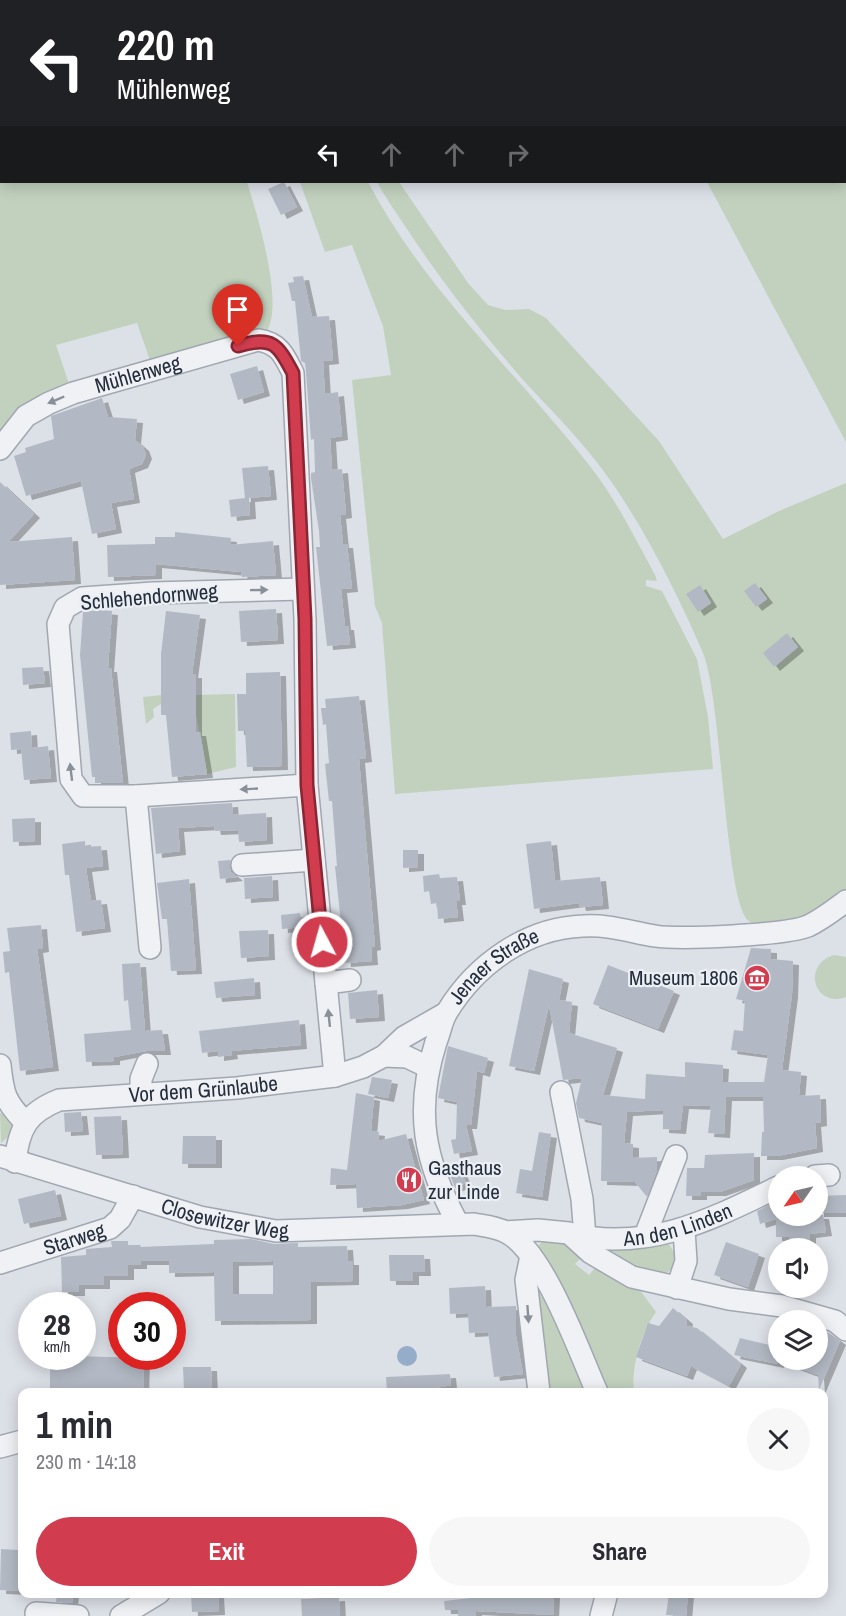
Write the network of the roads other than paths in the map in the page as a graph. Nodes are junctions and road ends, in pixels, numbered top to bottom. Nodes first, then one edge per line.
1 (0, 448) edge
2 (303, 589) junction
3 (307, 785) junction
4 (136, 796) junction
5 (314, 860) junction
6 (242, 865) dead end
7 (846, 901) edge
8 (150, 948) dead end
9 (350, 980) dead end
10 (326, 983) junction
11 (446, 1013) junction
12 (384, 1056) junction
13 (147, 1064) dead end
14 (0, 1065) edge
15 (428, 1067) junction
16 (335, 1076) junction
17 (141, 1094) junction
18 (566, 1100) dead end
19 (26, 1123) junction
20 (8, 1159) edge
21 (669, 1159) dead end
22 (768, 1192) edge
23 (133, 1196) junction
24 (458, 1224) junction
25 (684, 1230) junction
26 (506, 1232) junction
27 (577, 1235) junction
28 (645, 1236) junction
29 (531, 1256) junction
30 (0, 1263) edge
31 (677, 1288) junction
32 (846, 1330) edge
33 (539, 1388) edge
34 (595, 1388) edge
35 (18, 1442) edge
36 (0, 1447) edge
37 (151, 1598) edge
38 (36, 1613) dead end
39 (78, 1616) edge
40 (121, 1616) edge

2 -> 1 street, Mühlenweg
2 - 3 street, Mühlenweg
4 -> 2 street, Schlehendornweg
3 -> 4 street, Schlehendornweg
3 - 5 street, Mühlenweg
4 - 8 street
5 - 6 street
5 - 10 street, Mühlenweg
7 - 11 street, Jenaer Straße
9 - 10 street
16 -> 10 street, Mühlenweg
11 - 12 street, Vor dem Grünlaube
11 - 15 street, Jenaer Straße
12 - 15 street
12 - 16 street, Vor dem Grünlaube
13 - 17 street
14 - 19 street
15 - 24 street, Jenaer Straße
16 - 17 street, Vor dem Grünlaube
17 - 19 street, Vor dem Grünlaube
18 - 27 street
19 - 20 street
20 - 23 street, Closewitzer Weg
21 - 28 street
22 - 25 street, An den Linden
23 - 24 street, Closewitzer Weg
23 - 30 street, Starweg
24 - 26 street
25 - 28 street, An den Linden
25 - 31 street
26 - 27 street, An den Linden
26 - 29 street
27 - 28 street, An den Linden
27 - 31 street
29 -> 33 street
29 - 34 street
31 - 32 street
35 - 36 street
37 - 40 street
38 - 39 street

